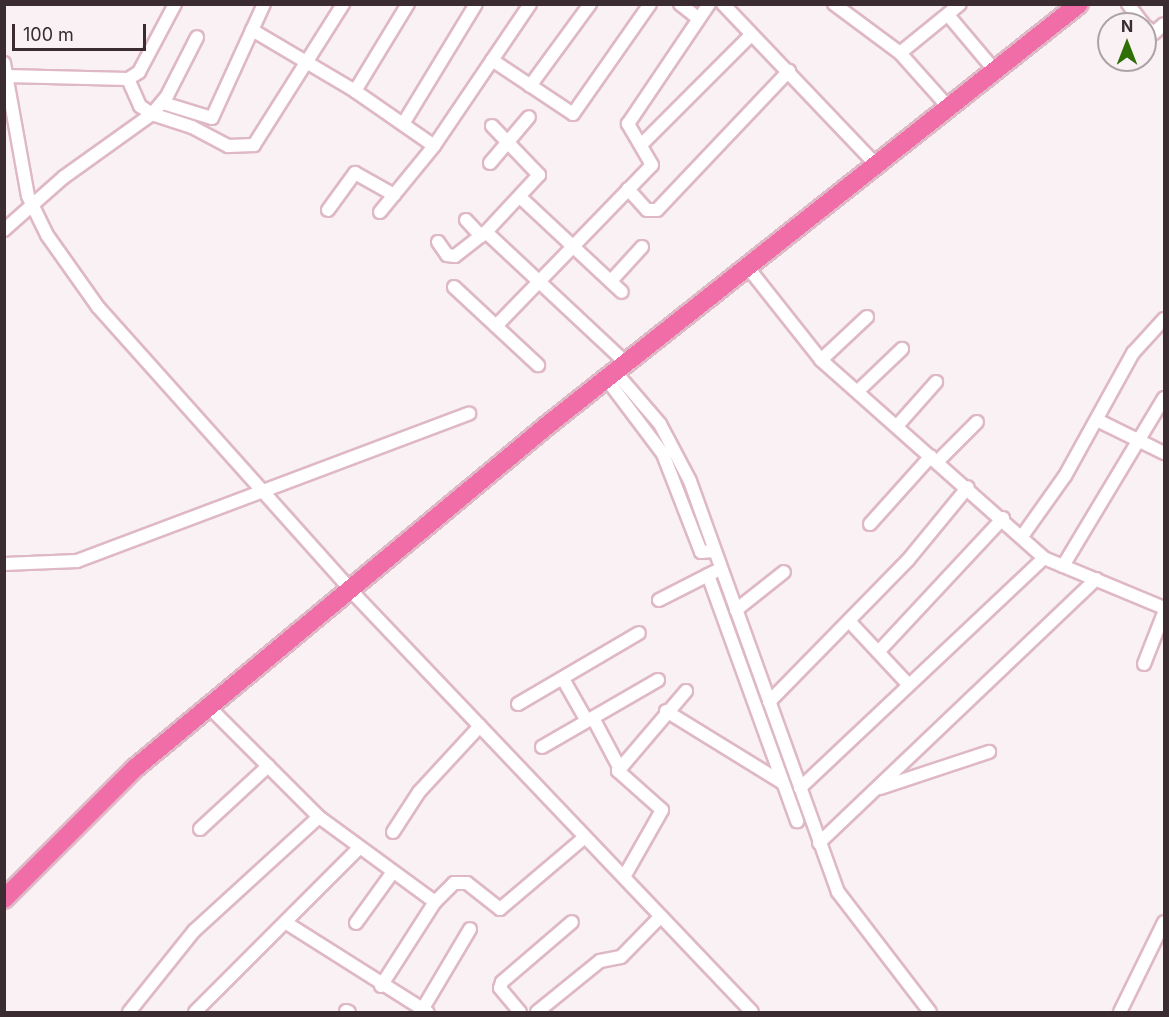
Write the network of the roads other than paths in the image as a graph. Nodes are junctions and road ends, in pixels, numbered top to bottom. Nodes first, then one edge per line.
1 (175, 4) edge
2 (264, 4) edge
3 (343, 4) edge
4 (408, 4) edge
5 (476, 4) edge
6 (530, 4) edge
7 (590, 4) edge
8 (650, 4) edge
9 (680, 4) edge
10 (709, 4) edge
11 (723, 4) edge
12 (834, 4) edge
13 (960, 4) edge
14 (1079, 4) edge
15 (948, 15) junction
16 (699, 18) junction
17 (252, 30) junction
18 (751, 35) junction
19 (197, 37) dead end
20 (900, 53) junction
21 (492, 60) junction
22 (307, 61) junction
23 (789, 71) junction
24 (996, 72) junction
25 (6, 78) edge
26 (128, 79) junction
27 (530, 86) junction
28 (356, 91) junction
29 (163, 103) junction
30 (951, 109) junction
31 (152, 114) junction
32 (529, 117) dead end
33 (403, 124) junction
34 (492, 126) dead end
35 (508, 142) junction
36 (641, 145) junction
37 (434, 146) junction
38 (490, 163) dead end
39 (879, 167) junction
40 (628, 189) junction
41 (394, 195) junction
42 (520, 197) junction
43 (33, 208) junction
44 (328, 210) dead end
45 (380, 212) dead end
46 (466, 220) dead end
47 (4, 230) edge
48 (484, 234) junction
49 (438, 242) dead end
50 (571, 245) junction
51 (642, 247) dead end
52 (749, 269) junction
53 (611, 281) junction
54 (538, 283) junction
55 (454, 287) dead end
56 (622, 292) dead end
57 (867, 317) dead end
58 (1164, 320) edge
59 (496, 326) junction
60 (902, 349) dead end
61 (821, 360) junction
62 (538, 365) dead end
63 (618, 373) junction
64 (936, 382) dead end
65 (858, 391) junction
66 (1164, 398) edge
67 (469, 414) dead end
68 (1097, 420) junction
69 (977, 422) dead end
70 (897, 426) junction
71 (1140, 443) junction
72 (1164, 453) edge
73 (934, 459) junction
74 (968, 487) junction
75 (260, 491) junction
76 (1003, 518) junction
77 (870, 524) dead end
78 (1023, 535) junction
79 (1044, 558) junction
80 (4, 564) edge
81 (1063, 566) junction
82 (721, 569) junction
83 (784, 572) dead end
84 (708, 575) junction
85 (1096, 579) junction
86 (353, 593) junction
87 (659, 600) dead end
88 (1164, 608) edge
89 (736, 610) junction
90 (1164, 613) edge
91 (849, 621) junction
92 (639, 633) dead end
93 (881, 649) junction
94 (1144, 663) dead end
95 (563, 679) junction
96 (658, 680) dead end
97 (908, 684) junction
98 (686, 691) dead end
99 (769, 702) junction
100 (518, 704) dead end
101 (666, 711) junction
102 (215, 713) junction
103 (590, 719) junction
104 (480, 726) junction
105 (543, 747) dead end
106 (989, 752) dead end
107 (268, 766) junction
108 (620, 767) junction
109 (783, 783) junction
110 (122, 785) junction
111 (800, 788) junction
112 (879, 788) junction
113 (319, 817) junction
114 (797, 821) dead end
115 (200, 829) dead end
116 (393, 832) dead end
117 (585, 837) junction
118 (819, 843) junction
119 (359, 848) junction
120 (392, 873) junction
121 (624, 877) junction
122 (4, 899) edge
123 (435, 902) junction
124 (661, 916) junction
125 (572, 922) dead end
126 (356, 923) dead end
127 (288, 924) junction
128 (1163, 926) edge
129 (470, 929) dead end
130 (381, 986) junction
131 (418, 1010) edge
132 (129, 1012) edge
133 (195, 1012) edge
134 (520, 1012) edge
135 (537, 1012) edge
136 (752, 1012) edge
137 (930, 1012) edge
138 (1120, 1012) edge

1 - 26 street
2 - 17 street
3 - 22 street
4 - 28 street
5 - 33 street
6 - 21 street
7 - 27 street
8 - 27 street
9 - 16 street
10 - 16 street
11 - 18 street
12 - 20 street
13 - 15 street
14 - 24 highway
15 - 20 street
15 - 24 street
16 - 36 street
17 - 22 street
17 - 29 street
18 - 23 street
18 - 36 street
19 - 29 street
20 - 30 street
21 - 27 street
21 - 37 street
22 - 28 street
22 - 31 street
23 - 39 street
23 - 40 street
24 - 30 highway
25 - 26 street
25 - 43 street
26 - 31 street
28 - 33 street
29 - 31 street
30 - 39 highway
31 - 43 street
32 - 35 street
33 - 37 street
34 - 35 street
35 - 38 street
35 - 42 street
36 - 40 street
37 - 41 street
39 - 52 highway
40 - 50 street
41 - 44 street
41 - 45 street
42 - 48 street
42 - 50 street
43 - 47 street
43 - 75 street
46 - 48 street
48 - 49 street
48 - 54 street
50 - 53 street
50 - 54 street
51 - 53 street
52 - 61 street
52 - 63 highway
53 - 56 street
54 - 59 street
54 - 63 street
55 - 59 street
57 - 61 street
58 - 68 street
59 - 62 street
60 - 65 street
61 - 65 street
63 - 82 street
63 - 86 highway
64 - 70 street
65 - 70 street
66 - 71 street
67 - 75 street
68 - 71 street
68 - 78 street
69 - 73 street
70 - 73 street
71 - 72 street
71 - 81 street
73 - 74 street
73 - 77 street
74 - 76 street
74 - 91 street
75 - 80 street
75 - 86 street
76 - 78 street
76 - 93 street
78 - 79 street
79 - 81 street
79 - 97 street
81 - 85 street
82 - 84 street
82 - 89 street
83 - 89 street
84 - 87 street
84 - 109 street
85 - 88 street
85 - 112 street
86 - 102 highway
86 - 104 street
86 - 110 highway
89 - 99 street
90 - 94 street
91 - 93 street
91 - 99 street
92 - 95 street
93 - 97 street
95 - 100 street
95 - 103 street
96 - 103 street
97 - 111 street
98 - 101 street
99 - 111 street
101 - 108 street
101 - 109 street
102 - 107 street
102 - 110 highway
103 - 105 street
103 - 108 street
104 - 116 street
104 - 117 street
106 - 112 street
107 - 113 street
107 - 115 street
108 - 121 street
109 - 114 street
110 - 122 highway
111 - 118 street
112 - 118 street
113 - 119 street
113 - 132 street
117 - 121 street
117 - 123 street
118 - 137 street
119 - 120 street
119 - 127 street
120 - 123 street
120 - 126 street
121 - 124 street
123 - 130 street
124 - 135 street
124 - 136 street
125 - 134 street
127 - 130 street
127 - 133 street
128 - 138 street
129 - 131 street
130 - 131 street

